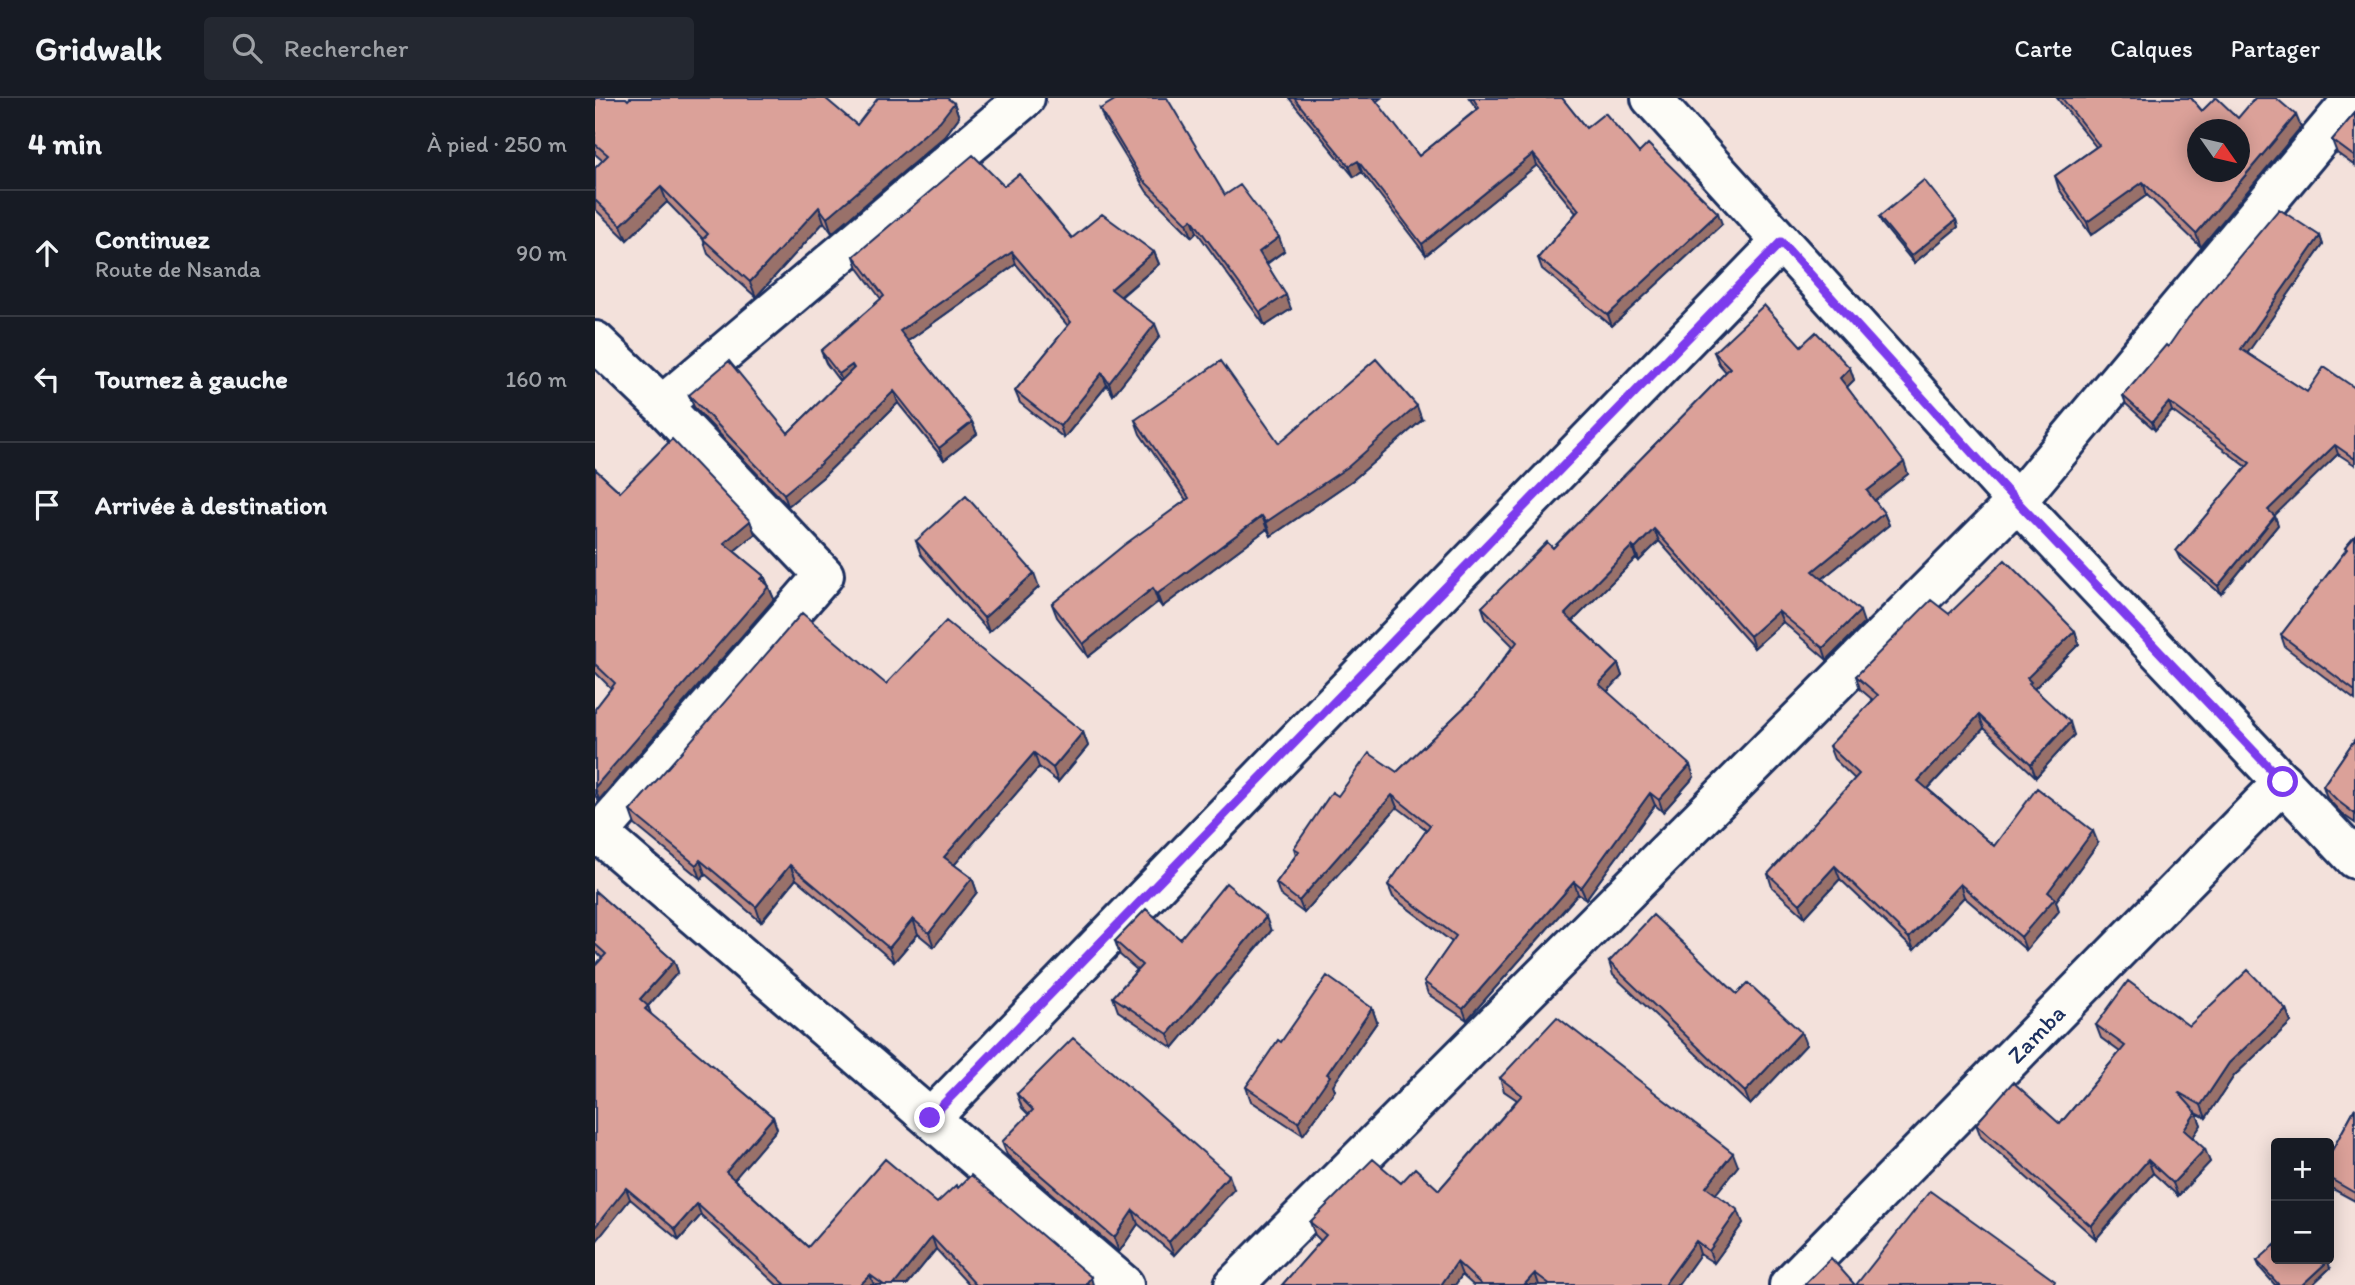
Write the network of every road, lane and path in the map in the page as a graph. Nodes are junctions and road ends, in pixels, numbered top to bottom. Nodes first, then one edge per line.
1 (1025, 98) edge
2 (1651, 98) edge
3 (2354, 98) edge
4 (1781, 242) junction
5 (595, 341) edge
6 (662, 405) junction
7 (2017, 501) junction
8 (2283, 782) junction
9 (597, 834) edge
10 (2355, 859) edge
11 (930, 1118) junction
12 (1124, 1285) edge
13 (1234, 1285) edge
14 (1789, 1285) edge

1 - 6 street
2 - 4 street
3 - 7 street
4 - 7 street
4 - 11 street
5 - 6 street
6 - 9 street
7 - 8 street
7 - 13 street
8 - 10 street
8 - 14 street, Zamba
9 - 11 street
11 - 12 street

